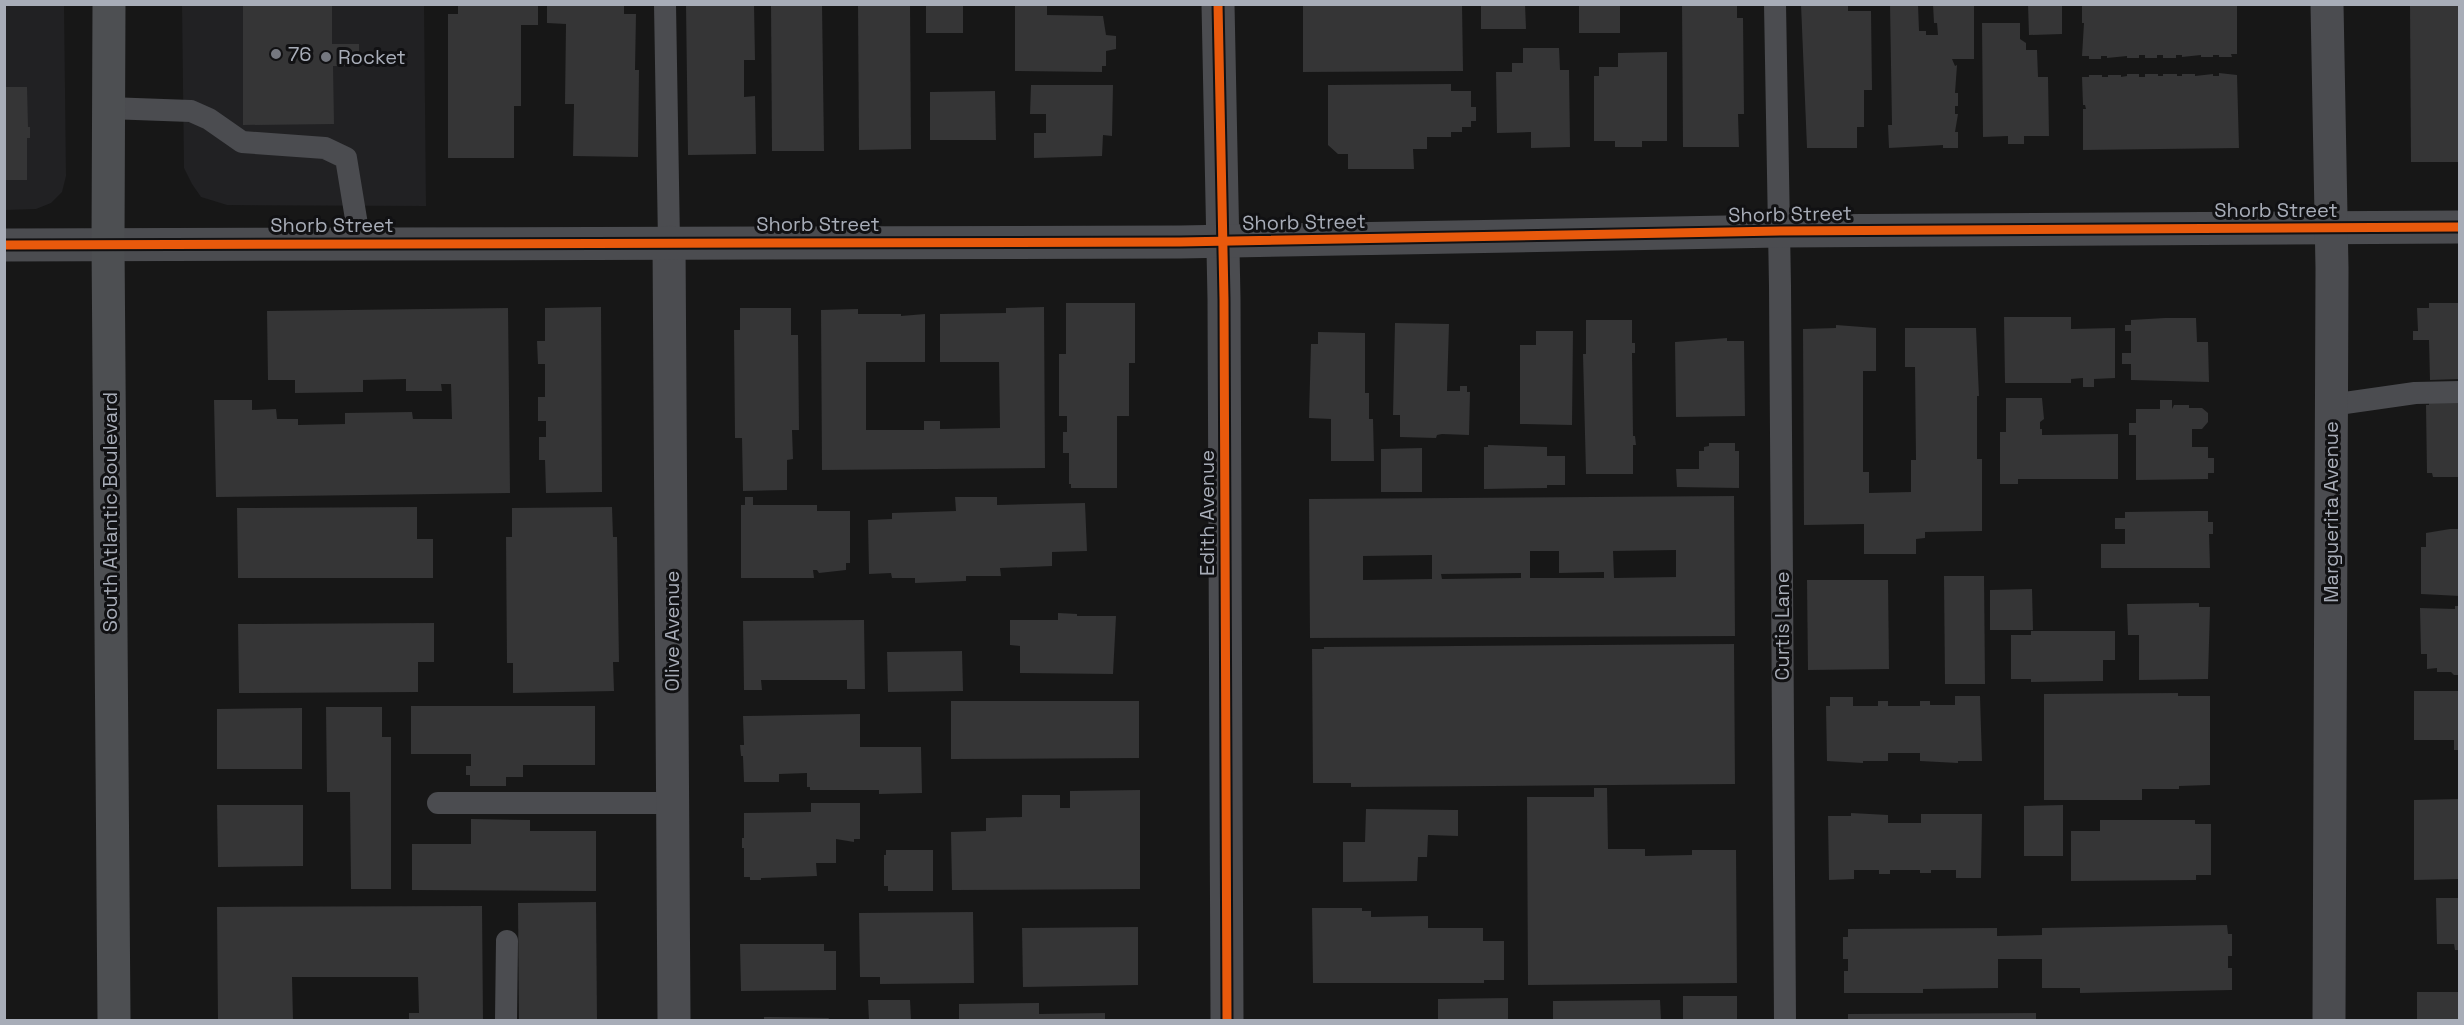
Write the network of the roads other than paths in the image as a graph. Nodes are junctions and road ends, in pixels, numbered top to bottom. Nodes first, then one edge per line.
1 (109, 4) edge
2 (665, 4) edge
3 (1218, 4) edge
4 (1775, 4) edge
5 (2327, 4) edge
6 (108, 108) junction
7 (2460, 227) edge
8 (2330, 228) junction
9 (1780, 231) junction
10 (1223, 241) junction
11 (669, 242) junction
12 (108, 243) junction
13 (360, 243) junction
14 (4, 245) edge
15 (2460, 392) edge
16 (2331, 405) junction
17 (673, 802) junction
18 (438, 803) dead end
19 (507, 941) dead end
20 (114, 1020) edge
21 (506, 1020) edge
22 (674, 1020) edge
23 (1227, 1020) edge
24 (1785, 1020) edge
25 (2329, 1020) edge

1 - 6 main road, South Atlantic Boulevard
2 - 11 lane
3 - 10 street, Edith Avenue
4 - 9 lane, Curtis Lane
5 - 8 street, Marguerita Avenue
6 - 12 main road, South Atlantic Boulevard
6 - 13 lane
7 - 8 street, Shorb Street
8 - 9 street, Shorb Street
8 - 16 street, Marguerita Avenue
9 - 10 street, Shorb Street
9 - 24 lane, Curtis Lane
10 - 11 street, Shorb Street
10 - 23 street, Edith Avenue
11 - 13 street, Shorb Street
11 - 17 street, Olive Avenue
12 - 13 street, Shorb Street
12 - 14 street, Shorb Street
12 - 20 main road, South Atlantic Boulevard
15 - 16 lane
16 - 25 street, Marguerita Avenue
17 - 18 lane
17 - 22 street, Olive Avenue
19 - 21 lane

